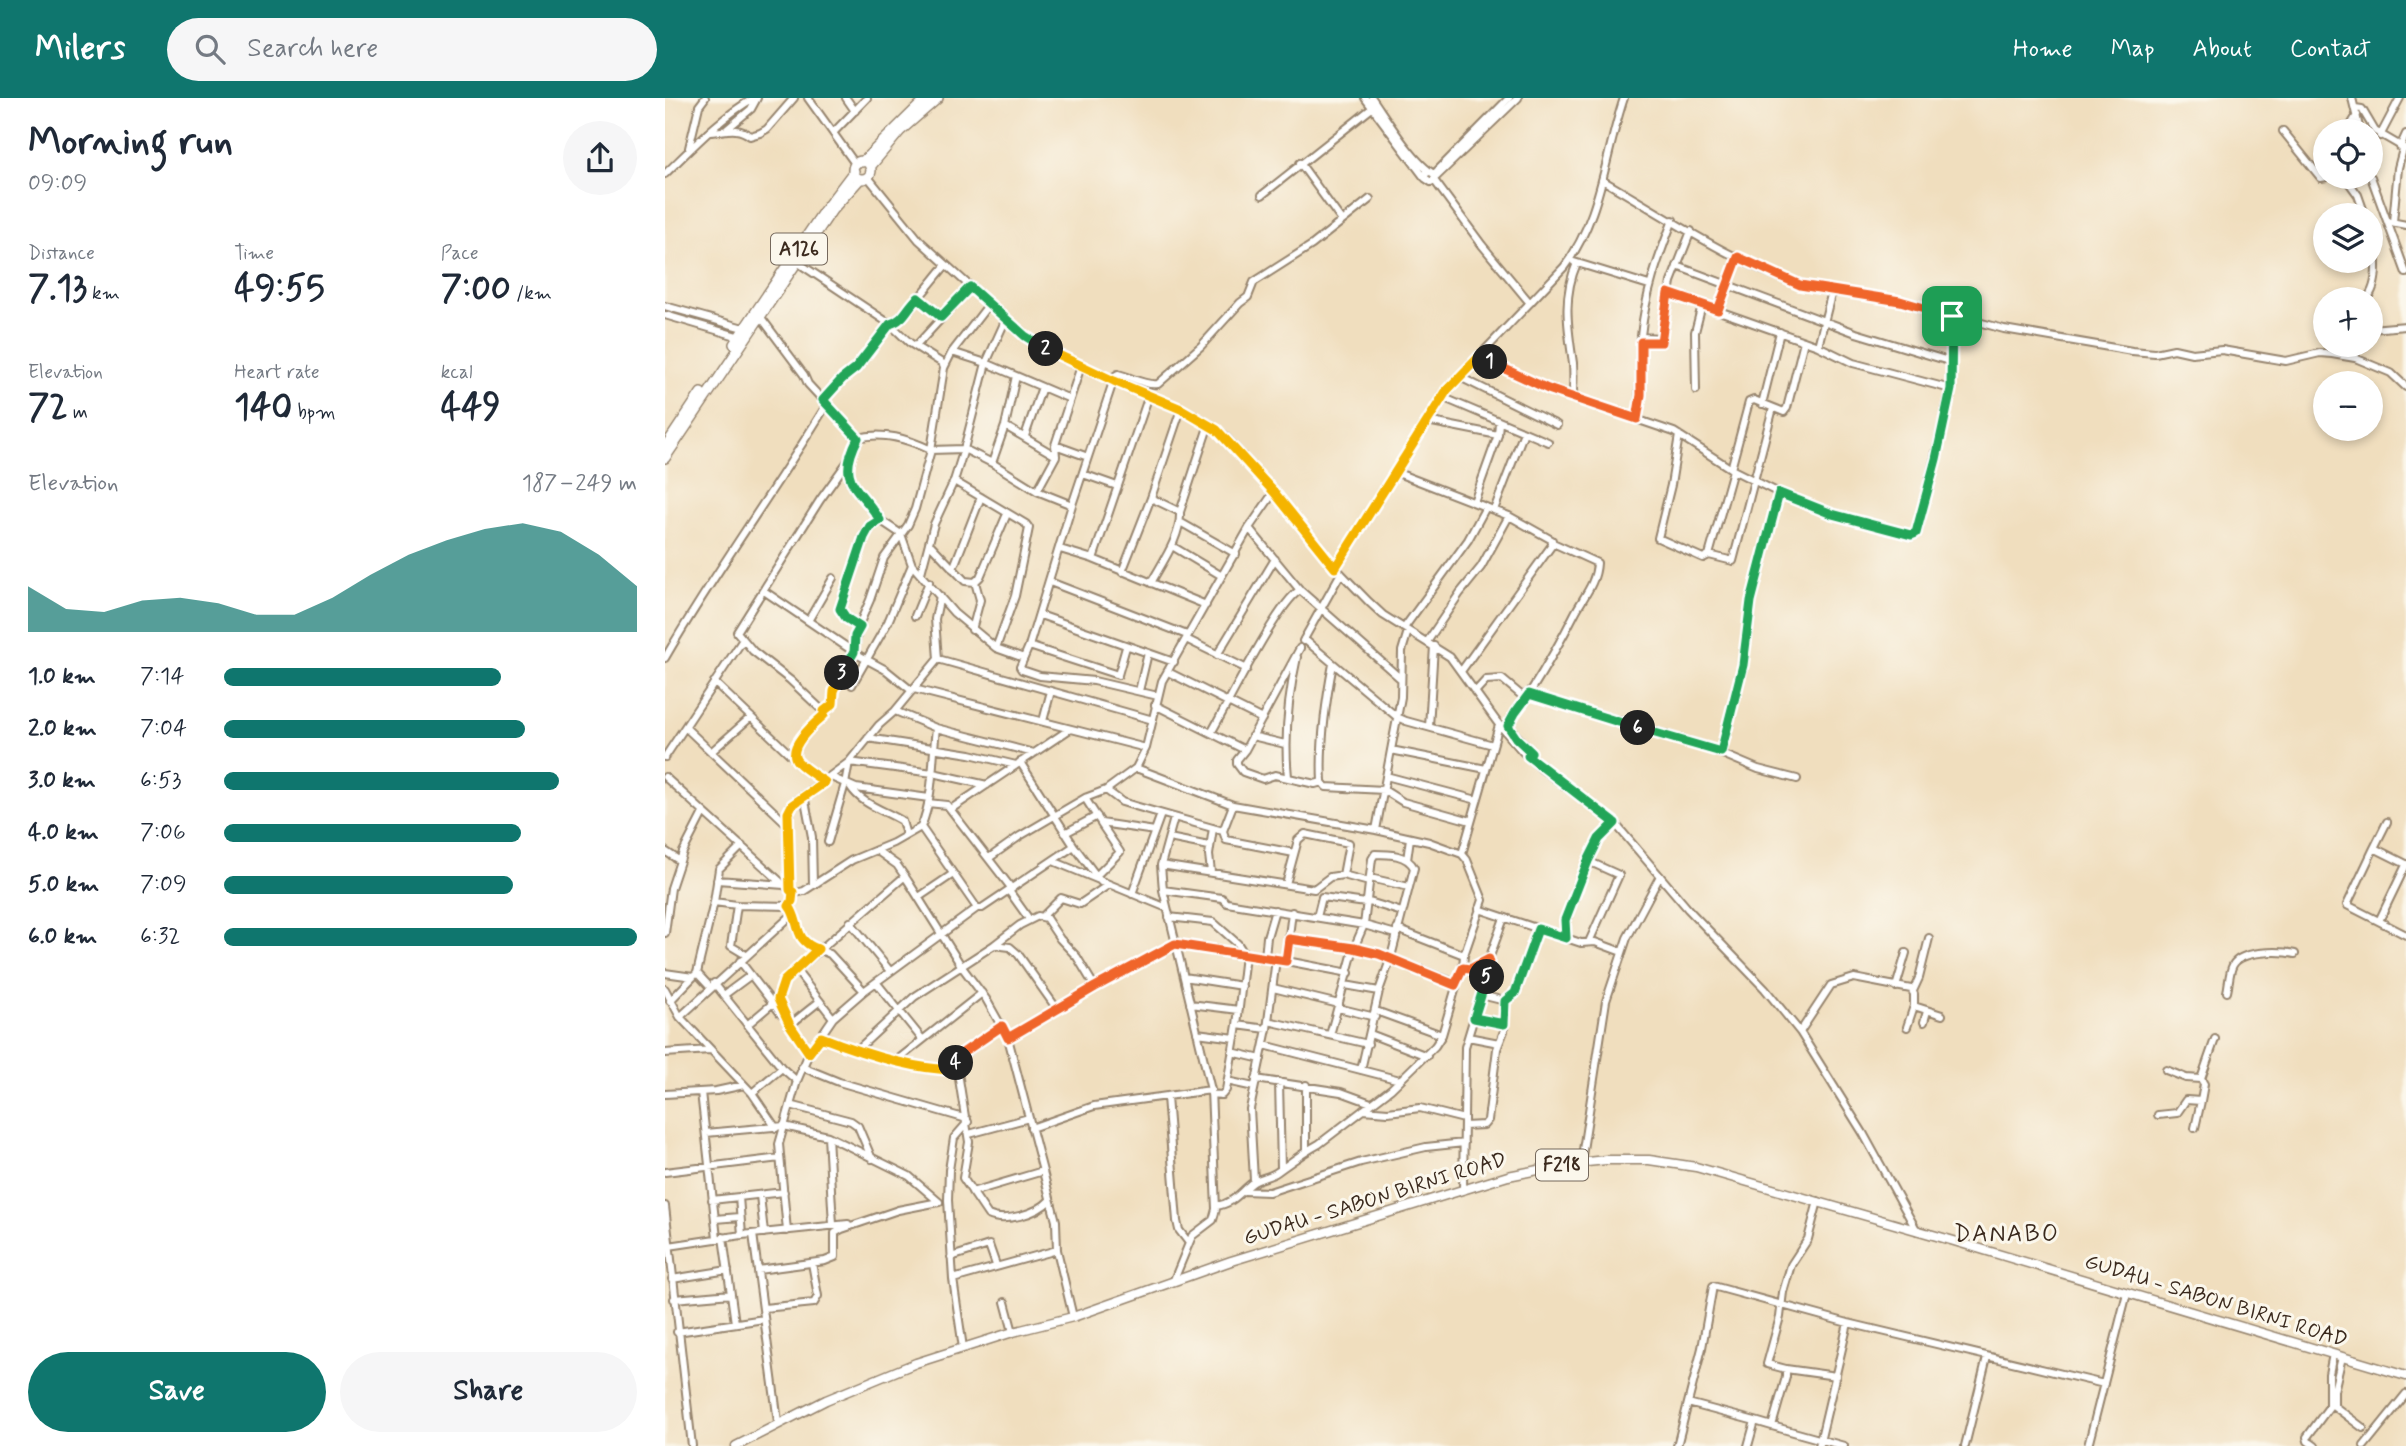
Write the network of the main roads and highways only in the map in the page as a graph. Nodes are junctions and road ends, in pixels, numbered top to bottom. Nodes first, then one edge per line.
1 (927, 98) edge
2 (938, 98) edge
3 (861, 170) junction
4 (745, 333) junction
5 (665, 447) edge
6 (665, 458) edge
7 (2406, 1376) edge
8 (736, 1446) edge

1 - 3 highway, A126
2 - 3 highway, A126
3 - 4 highway, A126
3 - 4 highway, A126
4 - 5 highway, A126
4 - 6 highway, A126
7 - 8 main road, GUDAU - SABON BIRNI ROAD / F218

